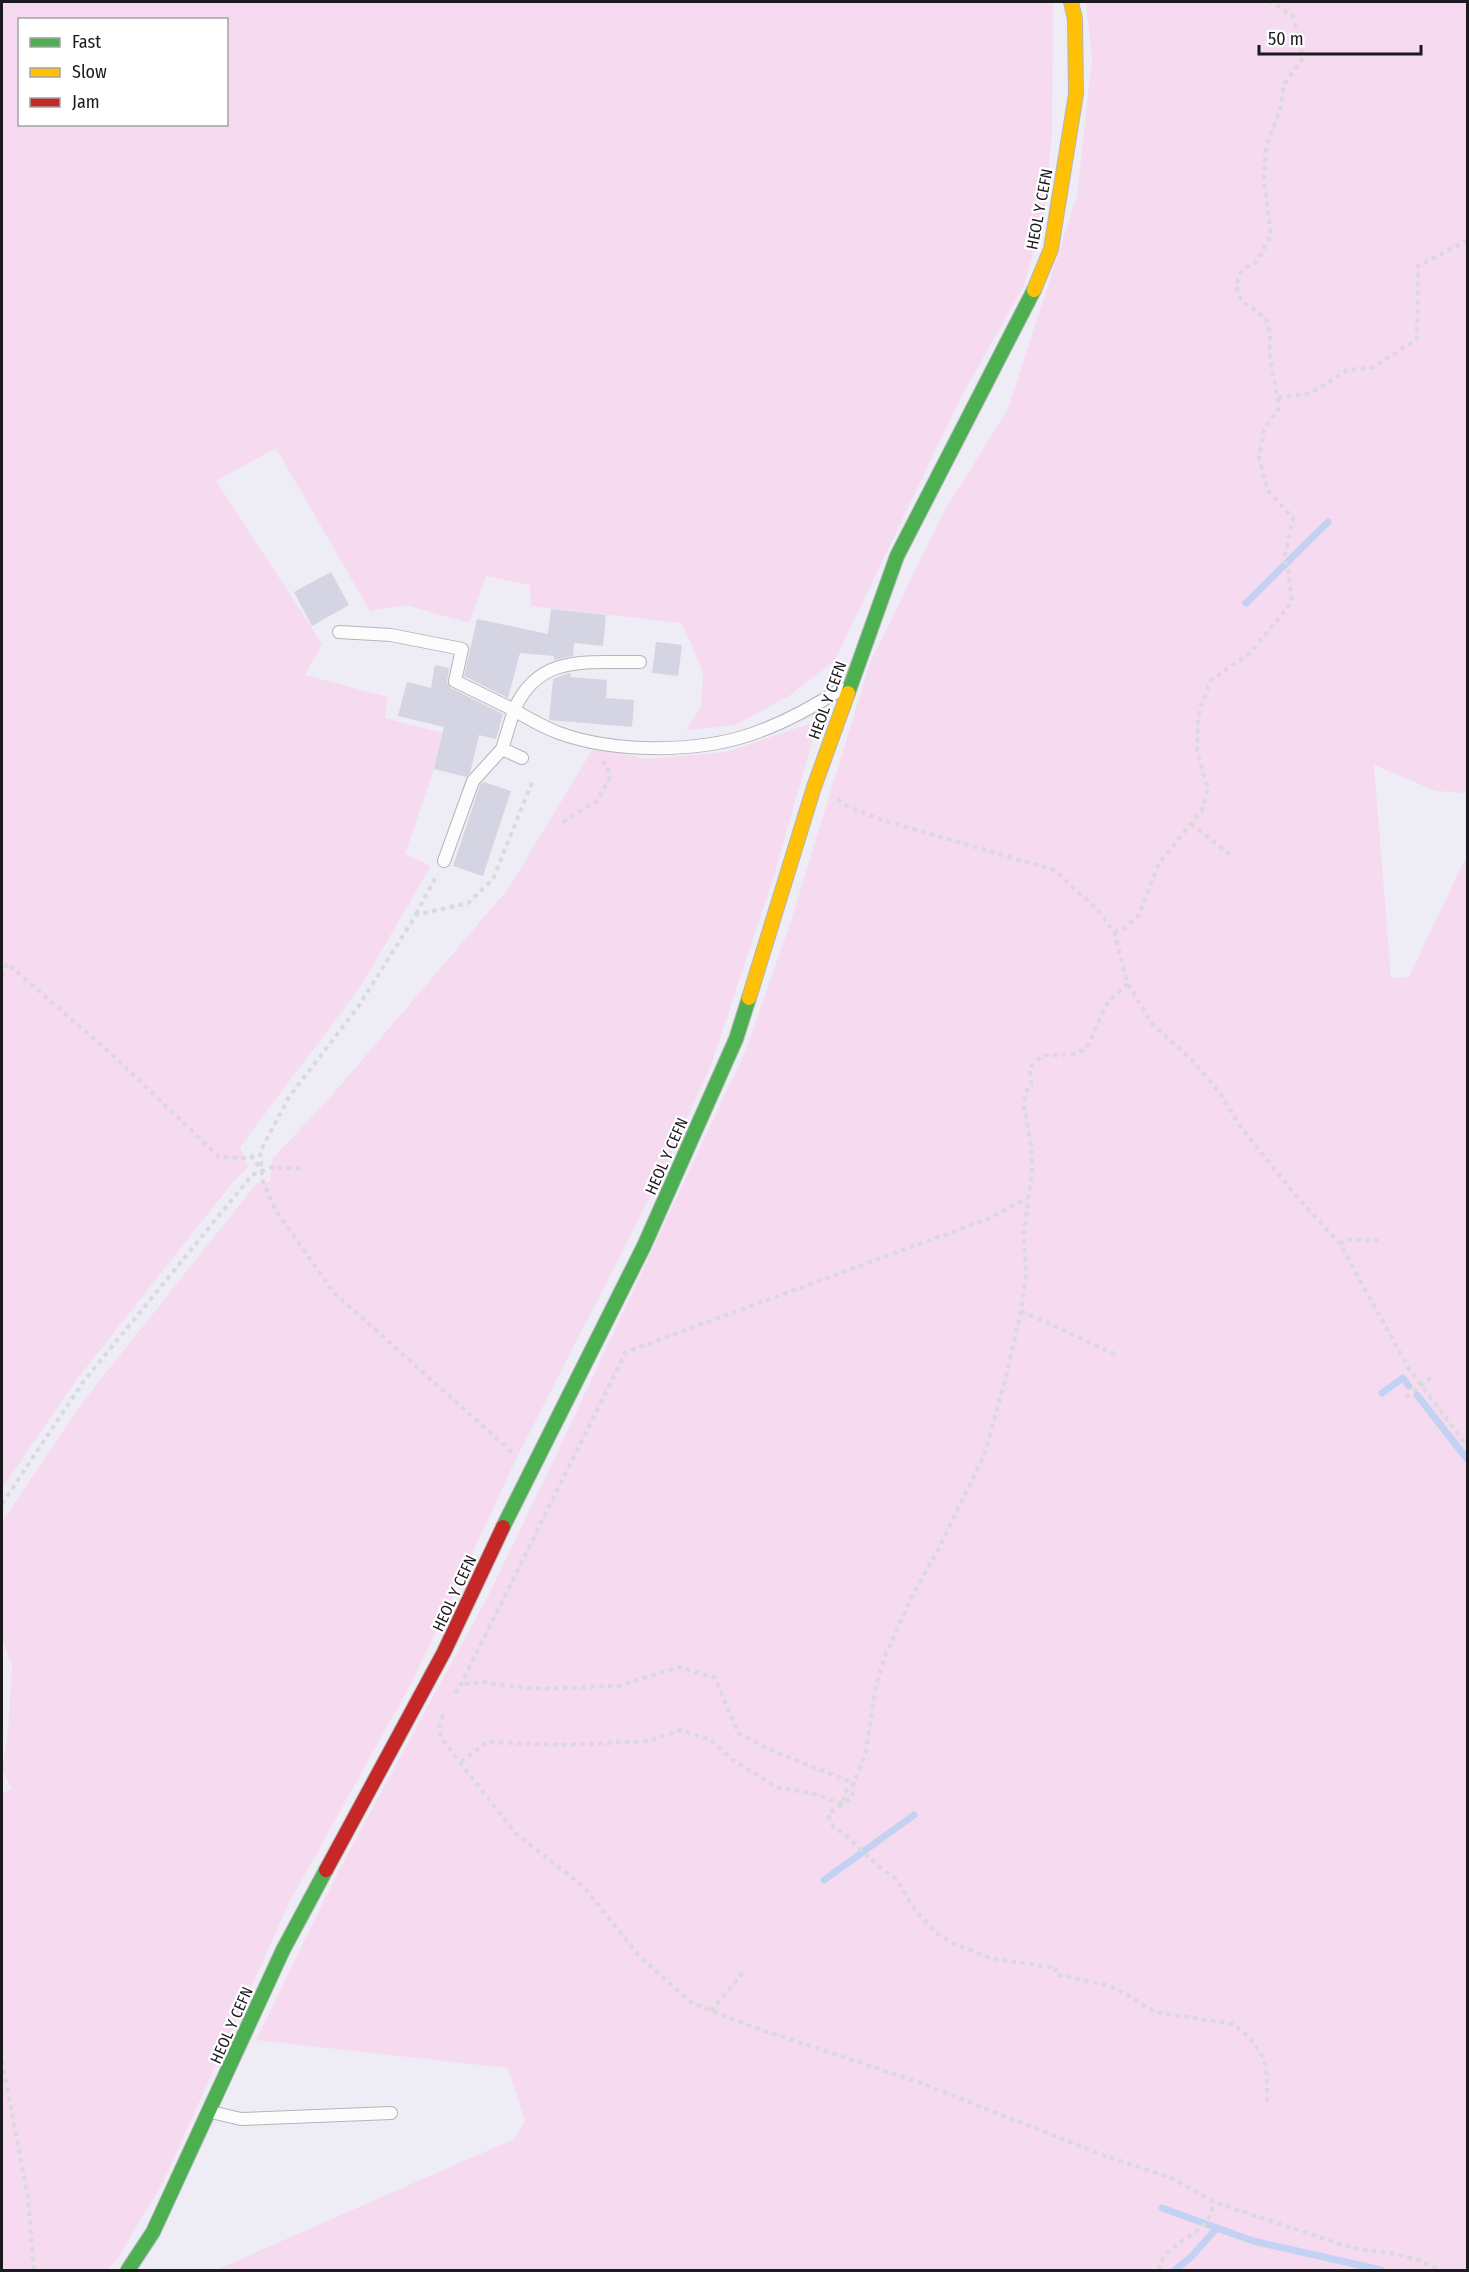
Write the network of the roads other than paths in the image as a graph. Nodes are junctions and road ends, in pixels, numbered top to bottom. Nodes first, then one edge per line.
1 (1071, 2) edge
2 (339, 633) dead end
3 (640, 662) dead end
4 (850, 683) junction
5 (514, 710) junction
6 (502, 749) junction
7 (522, 758) dead end
8 (444, 861) road end
9 (210, 2112) junction
10 (391, 2113) dead end
11 (128, 2271) edge

1 - 4 street, HEOL Y CEFN
2 - 5 lane
3 - 5 lane
4 - 5 lane
4 - 9 street, HEOL Y CEFN
5 - 6 lane
6 - 7 lane
6 - 8 lane
9 - 10 lane
9 - 11 street, HEOL Y CEFN

